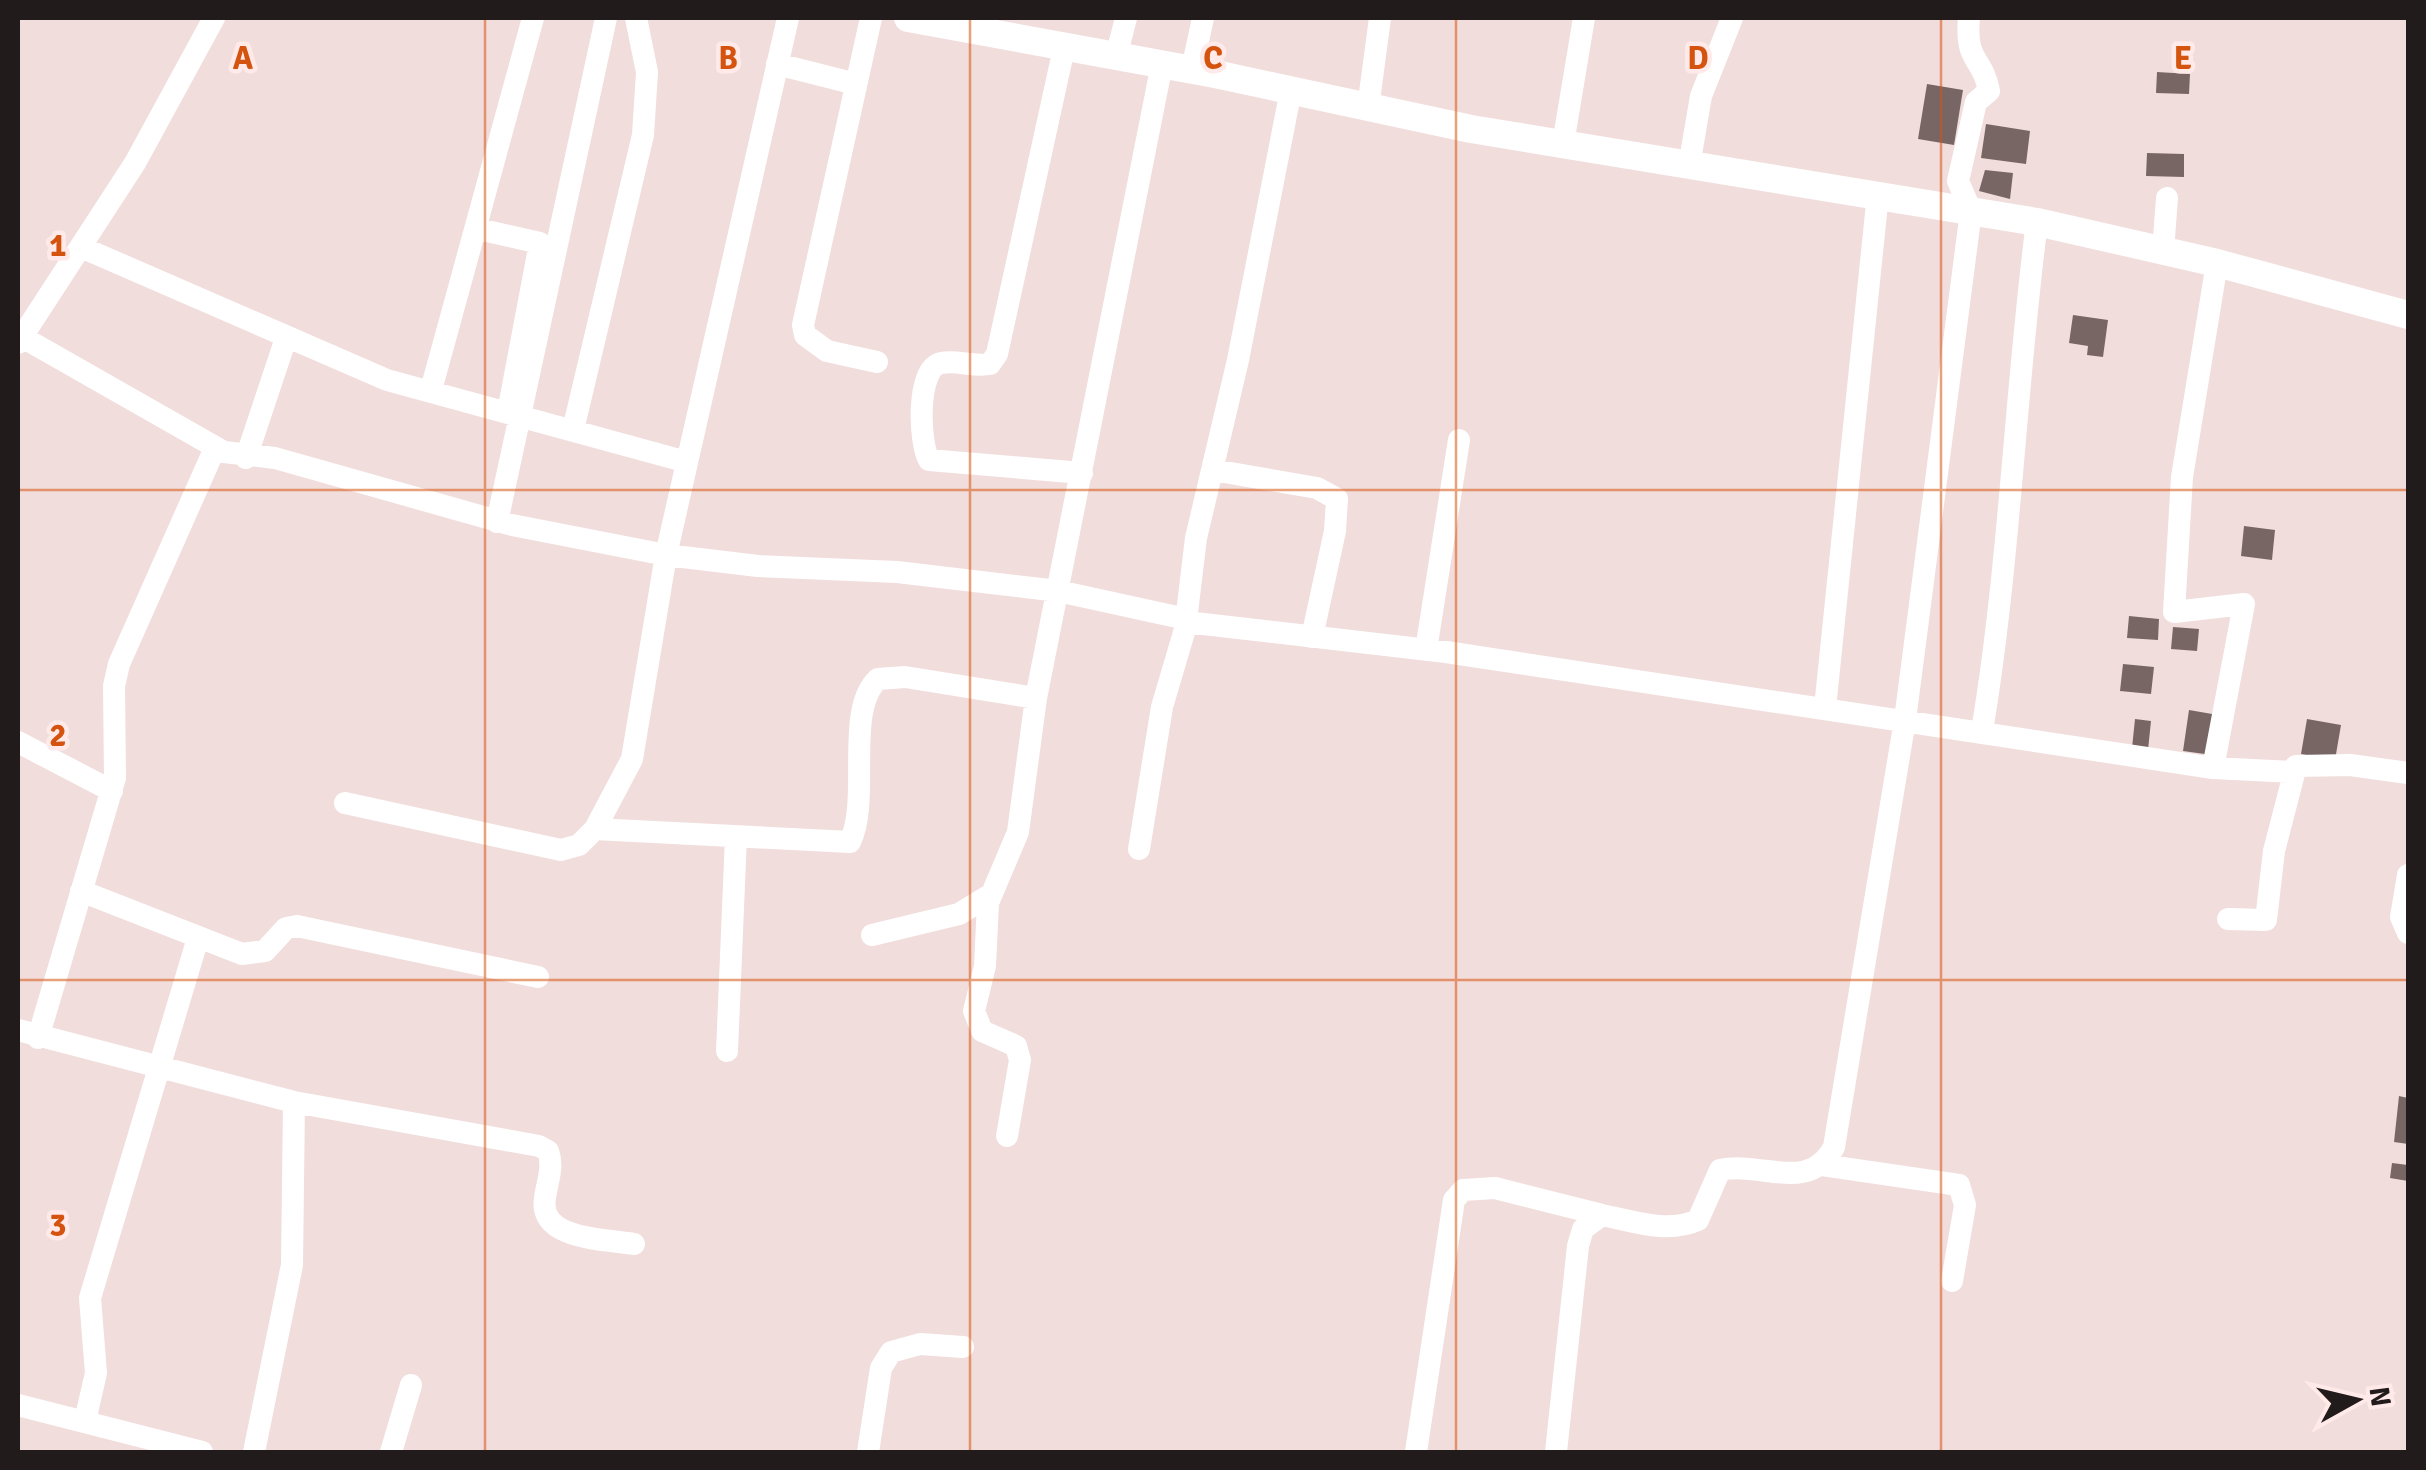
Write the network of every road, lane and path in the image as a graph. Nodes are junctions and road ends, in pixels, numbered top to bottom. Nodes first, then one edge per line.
1 (214, 18) edge
2 (533, 18) edge
3 (606, 18) edge
4 (636, 18) edge
5 (788, 18) edge
6 (871, 18) edge
7 (908, 18) edge
8 (1126, 18) edge
9 (1203, 18) edge
10 (1380, 18) edge
11 (1584, 18) edge
12 (1732, 18) edge
13 (1969, 18) edge
14 (1064, 48) junction
15 (1116, 56) junction
16 (777, 64) junction
17 (1162, 64) junction
18 (1192, 69) junction
19 (856, 84) junction
20 (1291, 90) junction
21 (1368, 108) junction
22 (1563, 144) junction
23 (1689, 166) junction
24 (1878, 194) junction
25 (2167, 198) dead end
26 (1971, 211) junction
27 (2037, 222) junction
28 (478, 230) junction
29 (83, 248) junction
30 (2163, 251) junction
31 (2216, 263) junction
32 (2408, 316) edge
33 (286, 338) junction
34 (20, 340) edge
35 (877, 362) dead end
36 (431, 390) junction
37 (515, 414) junction
38 (573, 430) junction
39 (1458, 440) dead end
40 (215, 448) junction
41 (246, 458) junction
42 (687, 462) junction
43 (1213, 470) junction
44 (1082, 473) junction
45 (497, 522) junction
46 (666, 554) junction
47 (1058, 591) junction
48 (1186, 618) junction
49 (1312, 637) junction
50 (1426, 650) junction
51 (1036, 698) junction
52 (1825, 708) junction
53 (1905, 720) junction
54 (1982, 731) junction
55 (18, 742) edge
56 (2296, 766) junction
57 (2213, 768) junction
58 (2408, 773) edge
59 (112, 791) junction
60 (345, 804) dead end
61 (595, 829) junction
62 (736, 837) junction
63 (1139, 849) dead end
64 (2408, 875) edge
65 (81, 891) junction
66 (990, 895) junction
67 (2228, 919) dead end
68 (2408, 932) edge
69 (872, 935) dead end
70 (198, 938) junction
71 (538, 978) dead end
72 (28, 1034) edge
73 (727, 1050) dead end
74 (160, 1069) junction
75 (294, 1102) junction
76 (1007, 1136) dead end
77 (1822, 1165) junction
78 (1602, 1215) junction
79 (634, 1244) dead end
80 (1952, 1281) dead end
81 (963, 1347) dead end
82 (412, 1385) dead end
83 (18, 1405) edge
84 (85, 1421) junction
85 (202, 1452) edge
86 (254, 1452) edge
87 (391, 1452) edge
88 (868, 1452) edge
89 (1416, 1452) edge
90 (1556, 1452) edge

1 - 29 street
2 - 28 street
3 - 37 street
4 - 38 street
5 - 16 street
6 - 19 street
7 - 14 street
8 - 15 street
9 - 18 street
10 - 21 street
11 - 22 street
12 - 23 street
13 - 26 street
14 - 15 street
14 - 44 street
15 - 17 street
16 - 19 street
16 - 42 street
17 - 18 street
17 - 44 street
18 - 20 street
19 - 35 street
20 - 21 street
20 - 43 street
21 - 22 street
22 - 23 street
23 - 24 street
24 - 26 street
24 - 52 street
25 - 30 street
26 - 27 street
26 - 53 street
27 - 30 street
27 - 54 street
28 - 36 street
28 - 37 street
29 - 33 street
29 - 34 street
30 - 31 street
31 - 32 street
31 - 57 street
33 - 36 street
33 - 41 street
34 - 40 street
36 - 37 street
37 - 38 street
37 - 45 street
38 - 42 street
39 - 50 street
40 - 41 street
40 - 59 street
41 - 45 street
42 - 46 street
43 - 48 street
43 - 49 street
44 - 47 street
45 - 46 street
46 - 47 street
46 - 61 street
47 - 48 street
47 - 51 street
48 - 49 street
48 - 63 street
49 - 50 street
50 - 52 street
51 - 62 street
51 - 66 street
52 - 53 street
53 - 54 street
53 - 77 street
54 - 57 street
55 - 59 street
56 - 57 street
56 - 58 street
56 - 67 street
59 - 65 street
60 - 61 street
61 - 62 street
62 - 73 street
64 - 68 street
65 - 70 street
65 - 72 street
66 - 69 street
66 - 76 street
70 - 71 street
70 - 74 street
72 - 74 street
74 - 75 street
74 - 84 street
75 - 79 street
75 - 86 street
77 - 78 street
77 - 80 street
78 - 89 street
78 - 90 street
81 - 88 street
82 - 87 street
83 - 84 street
84 - 85 street

